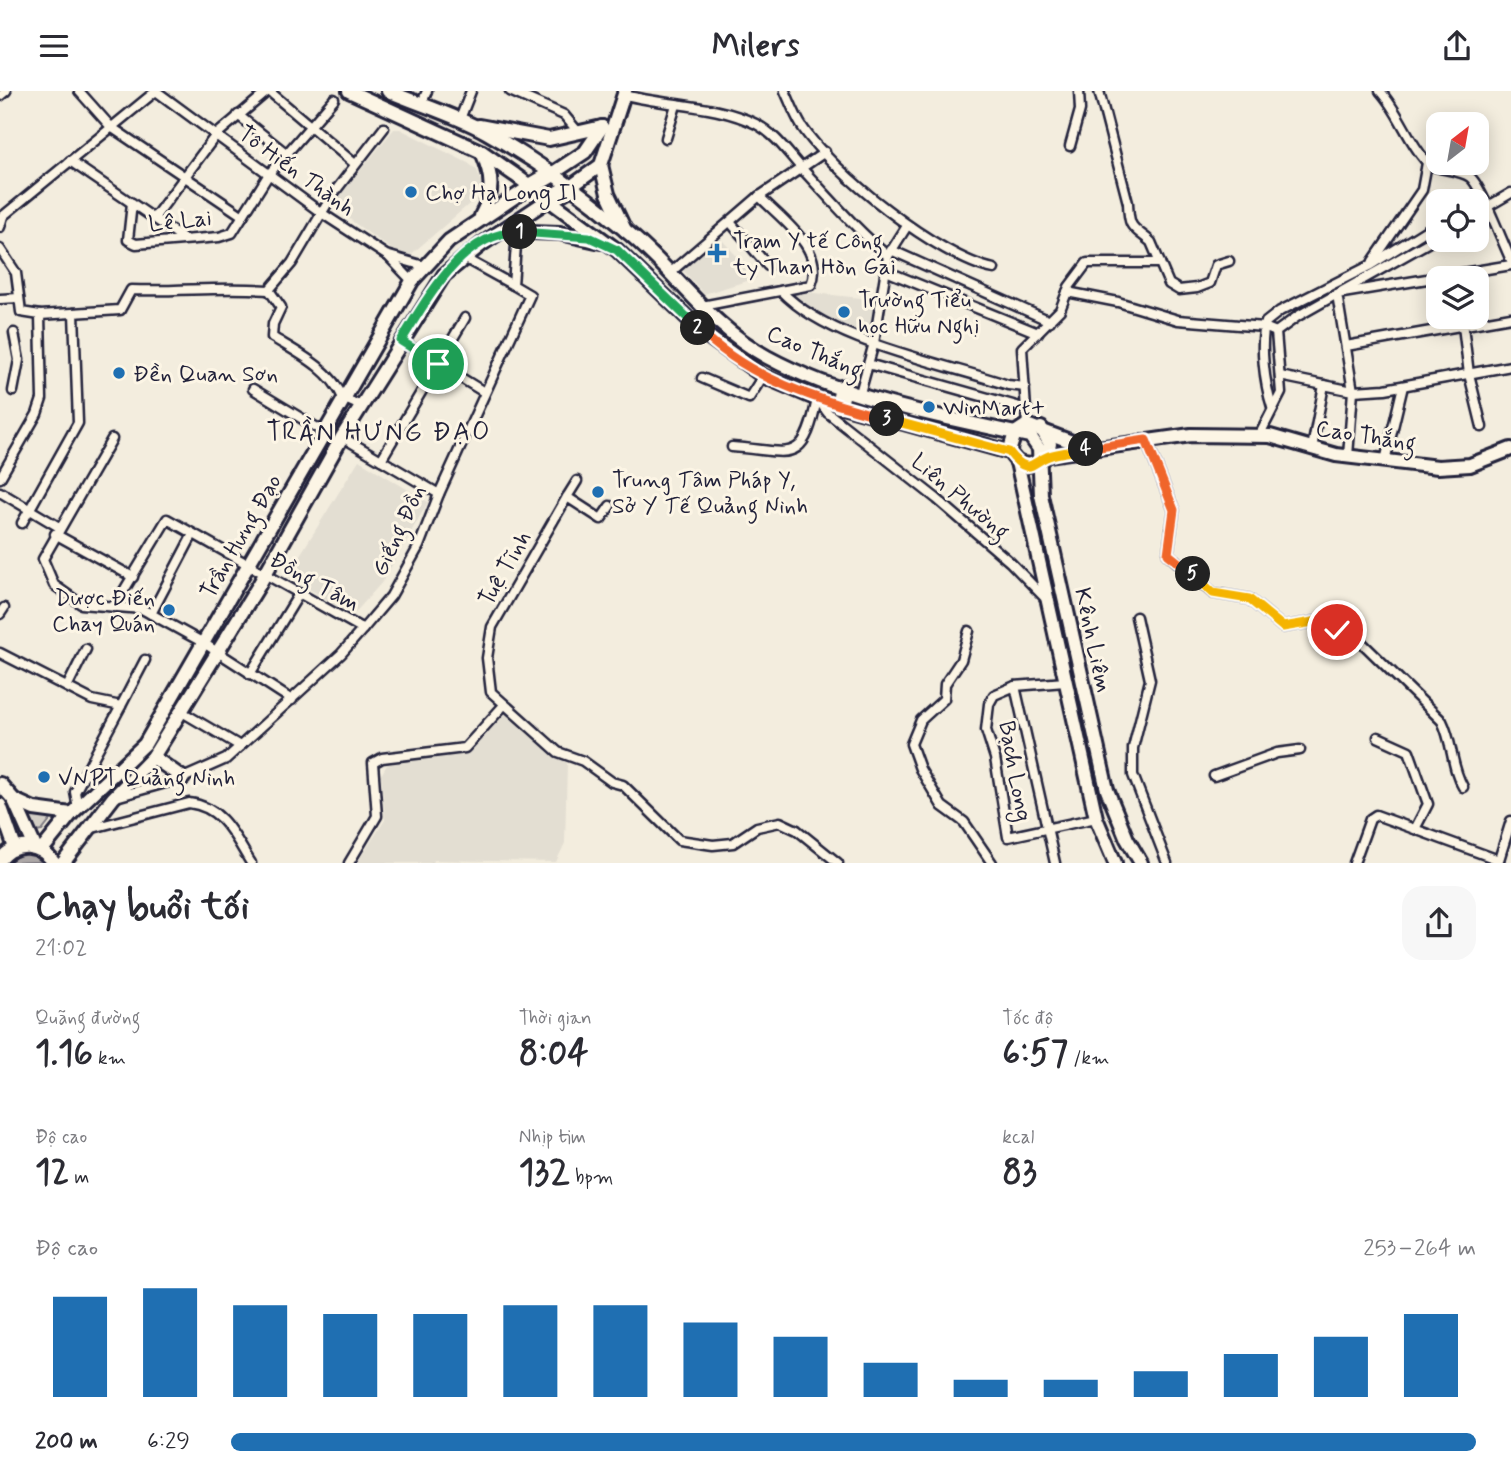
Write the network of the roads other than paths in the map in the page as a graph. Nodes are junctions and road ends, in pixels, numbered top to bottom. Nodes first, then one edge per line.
1 (6, 91) edge
2 (79, 91) edge
3 (156, 91) edge
4 (268, 91) edge
5 (349, 91) edge
6 (388, 91) edge
7 (427, 91) edge
8 (471, 91) edge
9 (510, 91) edge
10 (785, 91) edge
11 (1079, 91) edge
12 (1100, 91) edge
13 (1380, 91) edge
14 (0, 96) edge
15 (624, 96) edge
16 (334, 99) dead end
17 (421, 105) junction
18 (676, 105) junction
19 (238, 115) junction
20 (466, 122) junction
21 (111, 127) junction
22 (310, 127) junction
23 (602, 127) junction
24 (384, 128) dead end
25 (579, 133) junction
26 (216, 135) junction
27 (666, 138) dead end
28 (1070, 146) dead end
29 (482, 152) junction
30 (825, 152) junction
31 (287, 154) junction
32 (70, 161) junction
33 (1426, 162) edge
34 (355, 164) junction
35 (601, 165) junction
36 (1426, 168) edge
37 (802, 169) junction
38 (269, 174) junction
39 (550, 175) junction
40 (1464, 175) edge
41 (184, 177) junction
42 (531, 186) junction
43 (569, 188) junction
44 (1475, 189) edge
45 (1511, 193) edge
46 (759, 196) junction
47 (548, 200) junction
48 (131, 203) junction
49 (1489, 207) edge
50 (2, 212) edge
51 (1489, 212) edge
52 (323, 214) junction
53 (243, 215) junction
54 (481, 216) junction
55 (154, 218) junction
56 (730, 222) junction
57 (907, 226) junction
58 (0, 227) edge
59 (625, 230) junction
60 (1426, 230) edge
61 (502, 231) junction
62 (517, 232) junction
63 (184, 238) junction
64 (1426, 244) edge
65 (0, 249) edge
66 (617, 250) junction
67 (890, 253) junction
68 (386, 255) junction
69 (464, 258) junction
70 (1229, 261) dead end
71 (1511, 262) edge
72 (1160, 263) junction
73 (424, 265) junction
74 (768, 266) dead end
75 (1369, 266) junction
76 (993, 269) dead end
77 (886, 271) junction
78 (671, 272) junction
79 (444, 275) junction
80 (412, 281) junction
81 (513, 285) junction
82 (269, 289) junction
83 (781, 291) junction
84 (1066, 292) junction
85 (1337, 294) junction
86 (19, 298) junction
87 (0, 299) edge
88 (699, 307) junction
89 (74, 313) junction
90 (40, 315) junction
91 (1511, 317) edge
92 (465, 318) dead end
93 (1050, 321) junction
94 (1489, 321) edge
95 (1265, 327) junction
96 (1445, 329) edge
97 (1463, 329) edge
98 (1276, 332) junction
99 (14, 333) dead end
100 (1038, 333) junction
101 (401, 341) junction
102 (874, 343) junction
103 (1346, 346) junction
104 (438, 364) junction
105 (868, 364) junction
106 (1511, 366) edge
107 (1469, 374) junction
108 (763, 376) junction
109 (1280, 376) junction
110 (702, 378) dead end
111 (1324, 385) junction
112 (1403, 386) junction
113 (1026, 387) junction
114 (843, 388) junction
115 (253, 389) dead end
116 (13, 391) dead end
117 (1353, 391) junction
118 (484, 392) junction
119 (860, 393) junction
120 (343, 398) junction
121 (817, 399) junction
122 (839, 405) junction
123 (361, 406) junction
124 (1272, 407) junction
125 (1027, 409) junction
126 (1027, 425) junction
127 (1482, 427) dead end
128 (1041, 428) junction
129 (324, 432) junction
130 (1015, 433) junction
131 (1259, 436) junction
132 (342, 437) junction
133 (112, 439) dead end
134 (1146, 440) junction
135 (732, 447) dead end
136 (1088, 448) junction
137 (1312, 448) junction
138 (1511, 449) edge
139 (1348, 456) junction
140 (1013, 457) junction
141 (381, 460) junction
142 (1044, 460) junction
143 (1385, 461) junction
144 (0, 478) edge
145 (577, 481) dead end
146 (0, 492) edge
147 (439, 494) junction
148 (567, 497) junction
149 (610, 506) dead end
150 (30, 509) junction
151 (22, 523) dead end
152 (57, 531) junction
153 (193, 534) junction
154 (249, 565) junction
155 (265, 574) junction
156 (133, 577) junction
157 (299, 594) junction
158 (1046, 599) junction
159 (114, 607) junction
160 (151, 614) junction
161 (1136, 617) dead end
162 (363, 629) junction
163 (969, 631) dead end
164 (202, 642) junction
165 (86, 649) dead end
166 (215, 652) junction
167 (0, 653) edge
168 (145, 660) dead end
169 (250, 674) junction
170 (1065, 682) junction
171 (1015, 686) junction
172 (67, 687) junction
173 (292, 699) junction
174 (504, 705) junction
175 (121, 706) junction
176 (182, 712) junction
177 (1378, 737) dead end
178 (240, 746) junction
179 (1300, 750) dead end
180 (153, 757) junction
181 (1214, 776) dead end
182 (183, 778) junction
183 (0, 784) edge
184 (1463, 787) dead end
185 (113, 798) junction
186 (15, 800) junction
187 (75, 811) junction
188 (1, 815) edge
189 (1096, 818) junction
190 (1511, 821) edge
191 (1048, 827) junction
192 (86, 829) junction
193 (1415, 829) junction
194 (15, 848) junction
195 (39, 849) junction
196 (0, 859) edge
197 (1499, 862) edge
198 (54, 863) edge
199 (63, 863) edge
200 (251, 863) edge
201 (349, 863) edge
202 (838, 863) edge
203 (992, 863) edge
204 (1055, 863) edge
205 (1115, 863) edge
206 (1141, 863) edge
207 (1167, 863) edge
208 (1354, 863) edge

1 - 14 street
2 - 21 street
3 - 21 street
3 - 26 street, Tô Hiến Thành
4 - 19 street
4 - 22 street
5 - 29 main road, Cao Thắng
6 - 17 main road
7 - 17 street
8 - 20 street
9 - 25 street
10 - 30 street
11 - 28 street
12 - 72 street
13 - 33 street
15 - 18 street
15 - 23 main road
15 - 35 main road
16 - 22 street, Lê Lai
17 - 20 main road
18 - 27 street
18 - 37 street
19 - 26 street
19 - 31 street
20 - 25 main road
20 - 39 main road, Cao Thắng
21 - 32 street
21 - 41 street
22 - 31 street, Lê Lai
22 - 34 street
23 - 25 main road
23 - 39 main road
24 - 34 street
26 - 38 street, Tô Hiến Thành
26 - 41 street
29 - 42 main road, Cao Thắng
29 - 54 main road
30 - 37 street
30 - 57 street
31 - 38 street, Lê Lai
32 - 48 street
32 - 50 street
34 - 52 street
35 - 43 main road
35 - 59 main road
36 - 75 street
37 - 46 street
37 - 67 street
38 - 52 street, Tô Hiến Thành
38 - 53 street, Lê Lai
39 - 42 highway
39 - 43 main road, Cao Thắng
40 - 44 street
41 - 53 street
41 - 55 street
42 - 47 main road, Cao Thắng
42 - 54 main road, Trần Hưng Đạo
43 - 47 highway
43 - 59 main road, Cao Thắng
45 - 49 street
46 - 56 street
46 - 83 street
47 - 61 main road, Trần Hưng Đạo
47 - 66 main road, Cao Thắng
48 - 55 street
48 - 63 street, Lê Lai
50 - 58 street
51 - 71 street
52 - 68 street, Tô Hiến Thành
52 - 82 street
53 - 63 street, Lê Lai
54 - 73 main road, Trần Hưng Đạo
55 - 63 street
56 - 74 street
56 - 78 street
57 - 67 street
57 - 76 street
59 - 78 main road, Cao Thắng
60 - 75 street
61 - 62 main road
61 - 69 main road, Trần Hưng Đạo
62 - 66 main road
62 - 81 street, Giếng Đồn
64 - 85 street
65 - 86 street
66 - 108 main road, Cao Thắng
67 - 77 street
67 - 93 street
68 - 73 street, Tô Hiến Thành
68 - 80 street
69 - 79 main road, Trần Hưng Đạo
69 - 81 street
70 - 72 street
71 - 85 street
72 - 84 street
73 - 79 main road
73 - 80 main road, Trần Hưng Đạo
75 - 95 street
77 - 100 street
77 - 102 street
78 - 88 main road, Cao Thắng
79 - 101 main road, Trần Hưng Đạo
80 - 120 main road, Trần Hưng Đạo
81 - 118 street, Giếng Đồn
82 - 89 street
82 - 120 street
83 - 88 street
83 - 102 street
84 - 93 street
84 - 95 street
85 - 98 street
85 - 103 street
86 - 87 street
86 - 90 street
88 - 114 main road, Cao Thắng
89 - 90 street
89 - 150 street
90 - 144 street
91 - 94 street
92 - 104 street
93 - 100 street
95 - 98 street
95 - 124 street
96 - 103 street
97 - 107 street
98 - 109 street
99 - 116 street
100 - 113 street
101 - 104 street
101 - 123 main road, Trần Hưng Đạo
102 - 105 street
102 - 113 street
103 - 117 street
104 - 118 street
104 - 141 street
105 - 119 street
105 - 125 street
106 - 107 street
107 - 112 street
107 - 127 street
108 - 110 street
108 - 121 main road, Cao Thắng
109 - 111 street
109 - 124 street
111 - 117 street
111 - 137 street
112 - 117 street
112 - 143 street
113 - 125 street
114 - 119 main road, Cao Thắng
114 - 122 highway
115 - 129 street
117 - 139 street
118 - 147 street, Giếng Đồn
119 - 130 main road, Cao Thắng
120 - 123 street
120 - 129 main road, Trần Hưng Đạo
121 - 122 main road, Cao Thắng
121 - 135 street
121 - 158 street, Liên Phường
122 - 140 main road, Cao Thắng
123 - 132 main road, Trần Hưng Đạo
124 - 131 street
125 - 126 street
126 - 128 main road
126 - 130 main road
128 - 136 main road
128 - 142 main road
129 - 154 main road, Trần Hưng Đạo
130 - 140 main road
130 - 142 main road, Kênh Liêm
131 - 134 main road, Cao Thắng
131 - 137 main road, Cao Thắng
132 - 141 street
132 - 155 main road, Trần Hưng Đạo
133 - 152 street
134 - 136 main road, Cao Thắng
134 - 184 street
136 - 142 main road, Cao Thắng
137 - 139 main road, Cao Thắng
138 - 143 main road, Cao Thắng
139 - 143 main road, Cao Thắng
140 - 142 main road, Cao Thắng
140 - 158 main road, Kênh Liêm
141 - 147 street
142 - 206 main road, Kênh Liêm
145 - 148 street, Tuệ Tĩnh
146 - 150 street
147 - 162 street, Giếng Đồn
148 - 149 street
148 - 174 street, Tuệ Tĩnh
150 - 151 street
150 - 152 street
152 - 156 street
152 - 159 street
153 - 154 street, Đồng Tâm
153 - 156 street, Đồng Tâm
153 - 160 street
154 - 155 street, Đồng Tâm
154 - 164 main road, Trần Hưng Đạo
155 - 157 street, Đồng Tâm
155 - 166 main road, Trần Hưng Đạo
156 - 159 street
157 - 162 street, Đồng Tâm
157 - 169 street
158 - 170 main road, Kênh Liêm
159 - 160 street
160 - 164 street
161 - 207 street
162 - 173 street, Giếng Đồn
163 - 203 street
164 - 166 street
164 - 187 main road, Trần Hưng Đạo
165 - 172 street
166 - 169 street
166 - 176 main road, Trần Hưng Đạo
167 - 172 street
168 - 175 street
169 - 173 street
170 - 171 street, Bạch Long
170 - 189 main road, Kênh Liêm
171 - 191 street, Bạch Long
171 - 191 street, Bạch Long
172 - 175 street
173 - 178 street, Giếng Đồn
174 - 201 street
174 - 202 street
175 - 187 street
176 - 178 street
176 - 180 main road, Trần Hưng Đạo
177 - 193 street
178 - 182 street, Giếng Đồn
179 - 181 street
180 - 182 main road
180 - 185 main road, Trần Hưng Đạo
182 - 185 street, Giếng Đồn
183 - 186 main road
185 - 192 main road, Trần Hưng Đạo
186 - 187 main road
186 - 195 main road
187 - 195 main road, Trần Hưng Đạo
188 - 194 main road
189 - 191 street, Bạch Long
189 - 205 main road, Kênh Liêm
190 - 197 street
191 - 204 street
192 - 199 main road, Trần Hưng Đạo
192 - 200 street
193 - 197 street
193 - 208 street
194 - 195 main road
194 - 196 main road
195 - 198 main road

